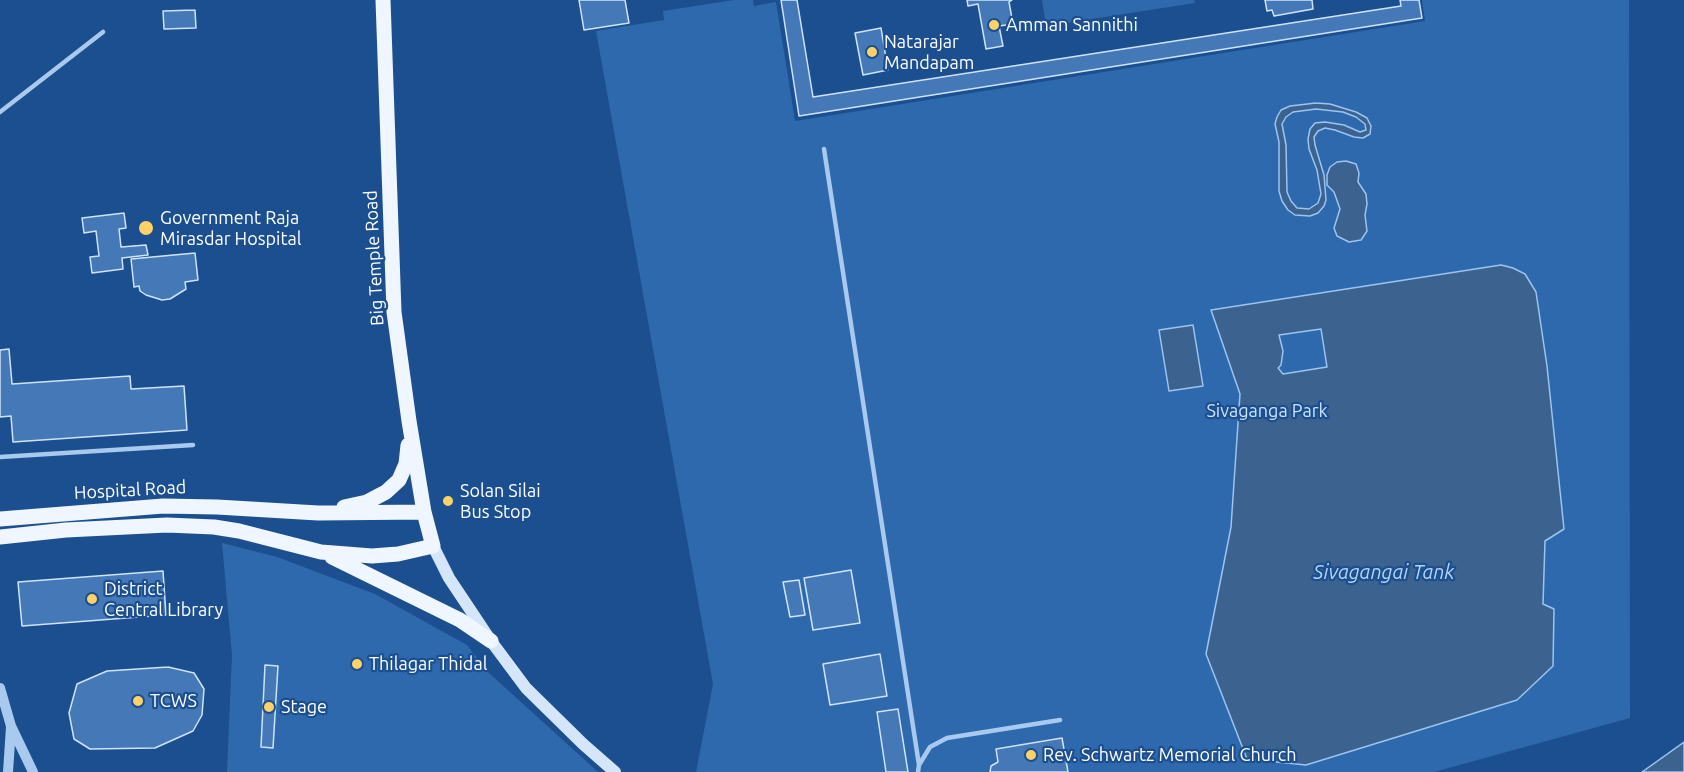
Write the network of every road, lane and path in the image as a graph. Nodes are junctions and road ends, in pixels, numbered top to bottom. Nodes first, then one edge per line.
1 (383, 0) edge
2 (103, 32) dead end
3 (0, 112) edge
4 (824, 149) dead end
5 (409, 421) junction
6 (193, 445) dead end
7 (0, 457) edge
8 (424, 512) junction
9 (318, 513) junction
10 (0, 519) edge
11 (0, 537) edge
12 (433, 546) junction
13 (321, 552) junction
14 (490, 641) junction
15 (0, 688) edge
16 (1060, 720) dead end
17 (11, 726) junction
18 (919, 765) junction
19 (8, 772) edge
20 (33, 772) edge
21 (615, 772) edge
22 (918, 772) edge

1 - 5 main road, Big Temple Road
2 - 3 lane
4 - 18 lane
5 - 8 main road, Big Temple Road
5 - 9 main road
6 - 7 lane
8 - 9 main road
8 - 12 main road, Big Temple Road
9 - 10 main road, Hospital Road
11 - 13 main road, Hospital Road
12 - 13 main road
12 - 14 main road
13 - 14 main road
14 - 21 main road
15 - 17 street
16 - 18 lane
17 - 19 street
17 - 20 street
18 - 22 lane

